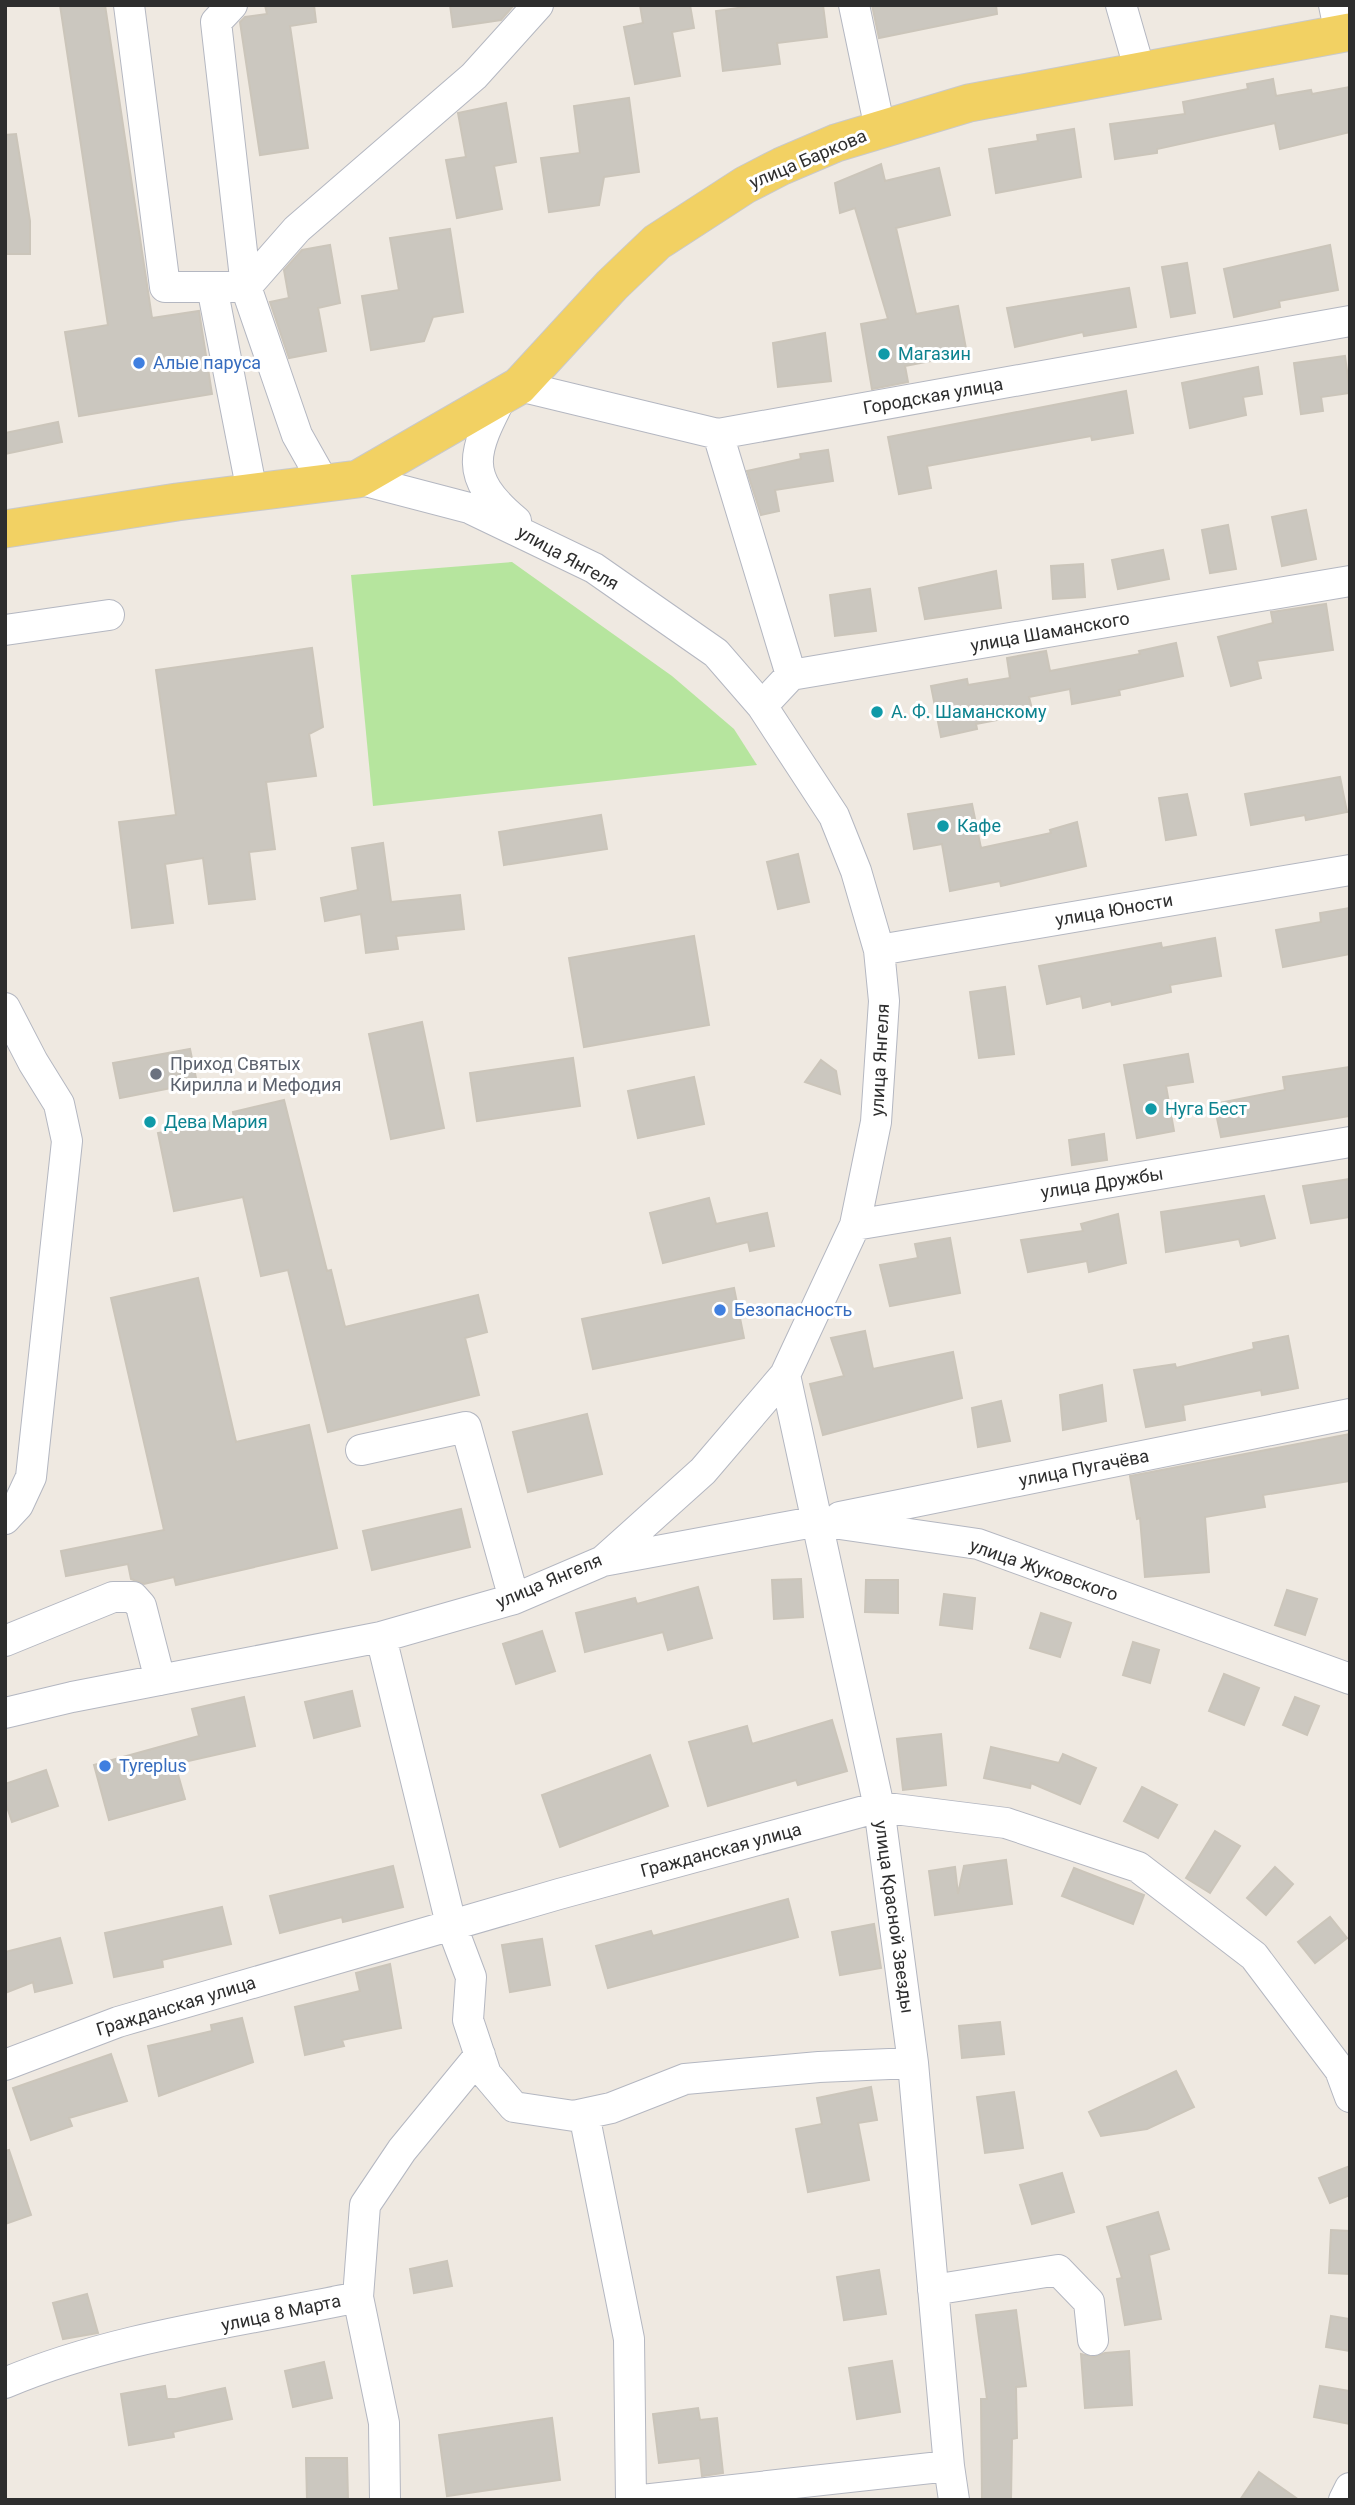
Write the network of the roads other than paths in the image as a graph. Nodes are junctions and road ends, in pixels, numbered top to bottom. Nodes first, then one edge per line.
1 (129, 5) edge
2 (232, 5) edge
3 (538, 5) edge
4 (853, 5) edge
5 (1121, 5) edge
6 (1341, 23) edge
7 (1140, 71) junction
8 (880, 130) junction
9 (212, 287) junction
10 (246, 287) junction
11 (1350, 321) edge
12 (510, 391) junction
13 (719, 435) junction
14 (341, 481) junction
15 (252, 492) junction
16 (5, 529) edge
17 (535, 537) junction
18 (1350, 581) edge
19 (109, 615) dead end
20 (5, 631) edge
21 (791, 676) junction
22 (762, 706) junction
23 (1350, 870) edge
24 (879, 950) junction
25 (5, 1008) edge
26 (19, 1065) edge
27 (1350, 1142) edge
28 (855, 1225) junction
29 (785, 1375) junction
30 (1350, 1414) edge
31 (361, 1450) dead end
32 (5, 1519) edge
33 (819, 1521) junction
34 (603, 1561) junction
35 (514, 1599) junction
36 (381, 1637) junction
37 (5, 1641) edge
38 (1350, 1679) edge
39 (160, 1680) junction
40 (5, 1713) edge
41 (879, 1807) junction
42 (451, 1924) junction
43 (480, 2055) junction
44 (913, 2063) junction
45 (5, 2065) edge
46 (1350, 2097) edge
47 (584, 2114) junction
48 (933, 2290) junction
49 (358, 2297) junction
50 (1093, 2340) dead end
51 (5, 2383) edge
52 (949, 2466) junction
53 (1350, 2488) edge
54 (385, 2500) edge
55 (631, 2500) edge
56 (642, 2500) edge
57 (954, 2500) edge
58 (1344, 2500) edge

1 - 9 street
2 - 10 street
3 - 10 street
4 - 8 street
5 - 7 street
6 - 7 main road, улица Баркова
7 - 8 main road, улица Баркова
8 - 12 main road, улица Баркова
9 - 10 street
9 - 15 street
10 - 14 street
11 - 13 street, Городская улица
12 - 13 street, Городская улица
12 - 14 main road, улица Баркова
12 - 17 street
13 - 21 street
14 - 15 main road, улица Янгеля
14 - 17 street, улица Янгеля
15 - 16 main road, улица Янгеля
17 - 22 street, улица Янгеля
18 - 21 street, улица Шаманского
19 - 20 street
21 - 22 street
22 - 24 street, улица Янгеля
23 - 24 street, улица Юности
24 - 28 street, улица Янгеля
25 - 26 street
26 - 32 street
27 - 28 street, улица Дружбы
28 - 29 street, улица Янгеля
29 - 33 street, улица Красной Звезды
29 - 34 street, улица Янгеля
30 - 33 street, улица Пугачёва
31 - 35 street
33 - 34 street, улица Жуковского
33 - 38 street, улица Жуковского
33 - 41 street, улица Красной Звезды
34 - 35 street, улица Янгеля
35 - 36 street, улица Янгеля
36 - 39 street, улица Янгеля
36 - 42 street
37 - 39 street
39 - 40 street, улица Янгеля
41 - 42 street, Гражданская улица
41 - 44 street, улица Красной Звезды
41 - 46 street, Гражданская улица
42 - 43 street
42 - 45 street, Гражданская улица
43 - 47 street
43 - 49 street
44 - 47 street
44 - 48 street, улица Красной Звезды
47 - 55 street
48 - 50 street
48 - 52 street, улица Красной Звезды
49 - 51 street, улица 8 Марта
49 - 54 street, улица 8 Марта
52 - 56 street
52 - 57 street, улица Красной Звезды
53 - 58 street

